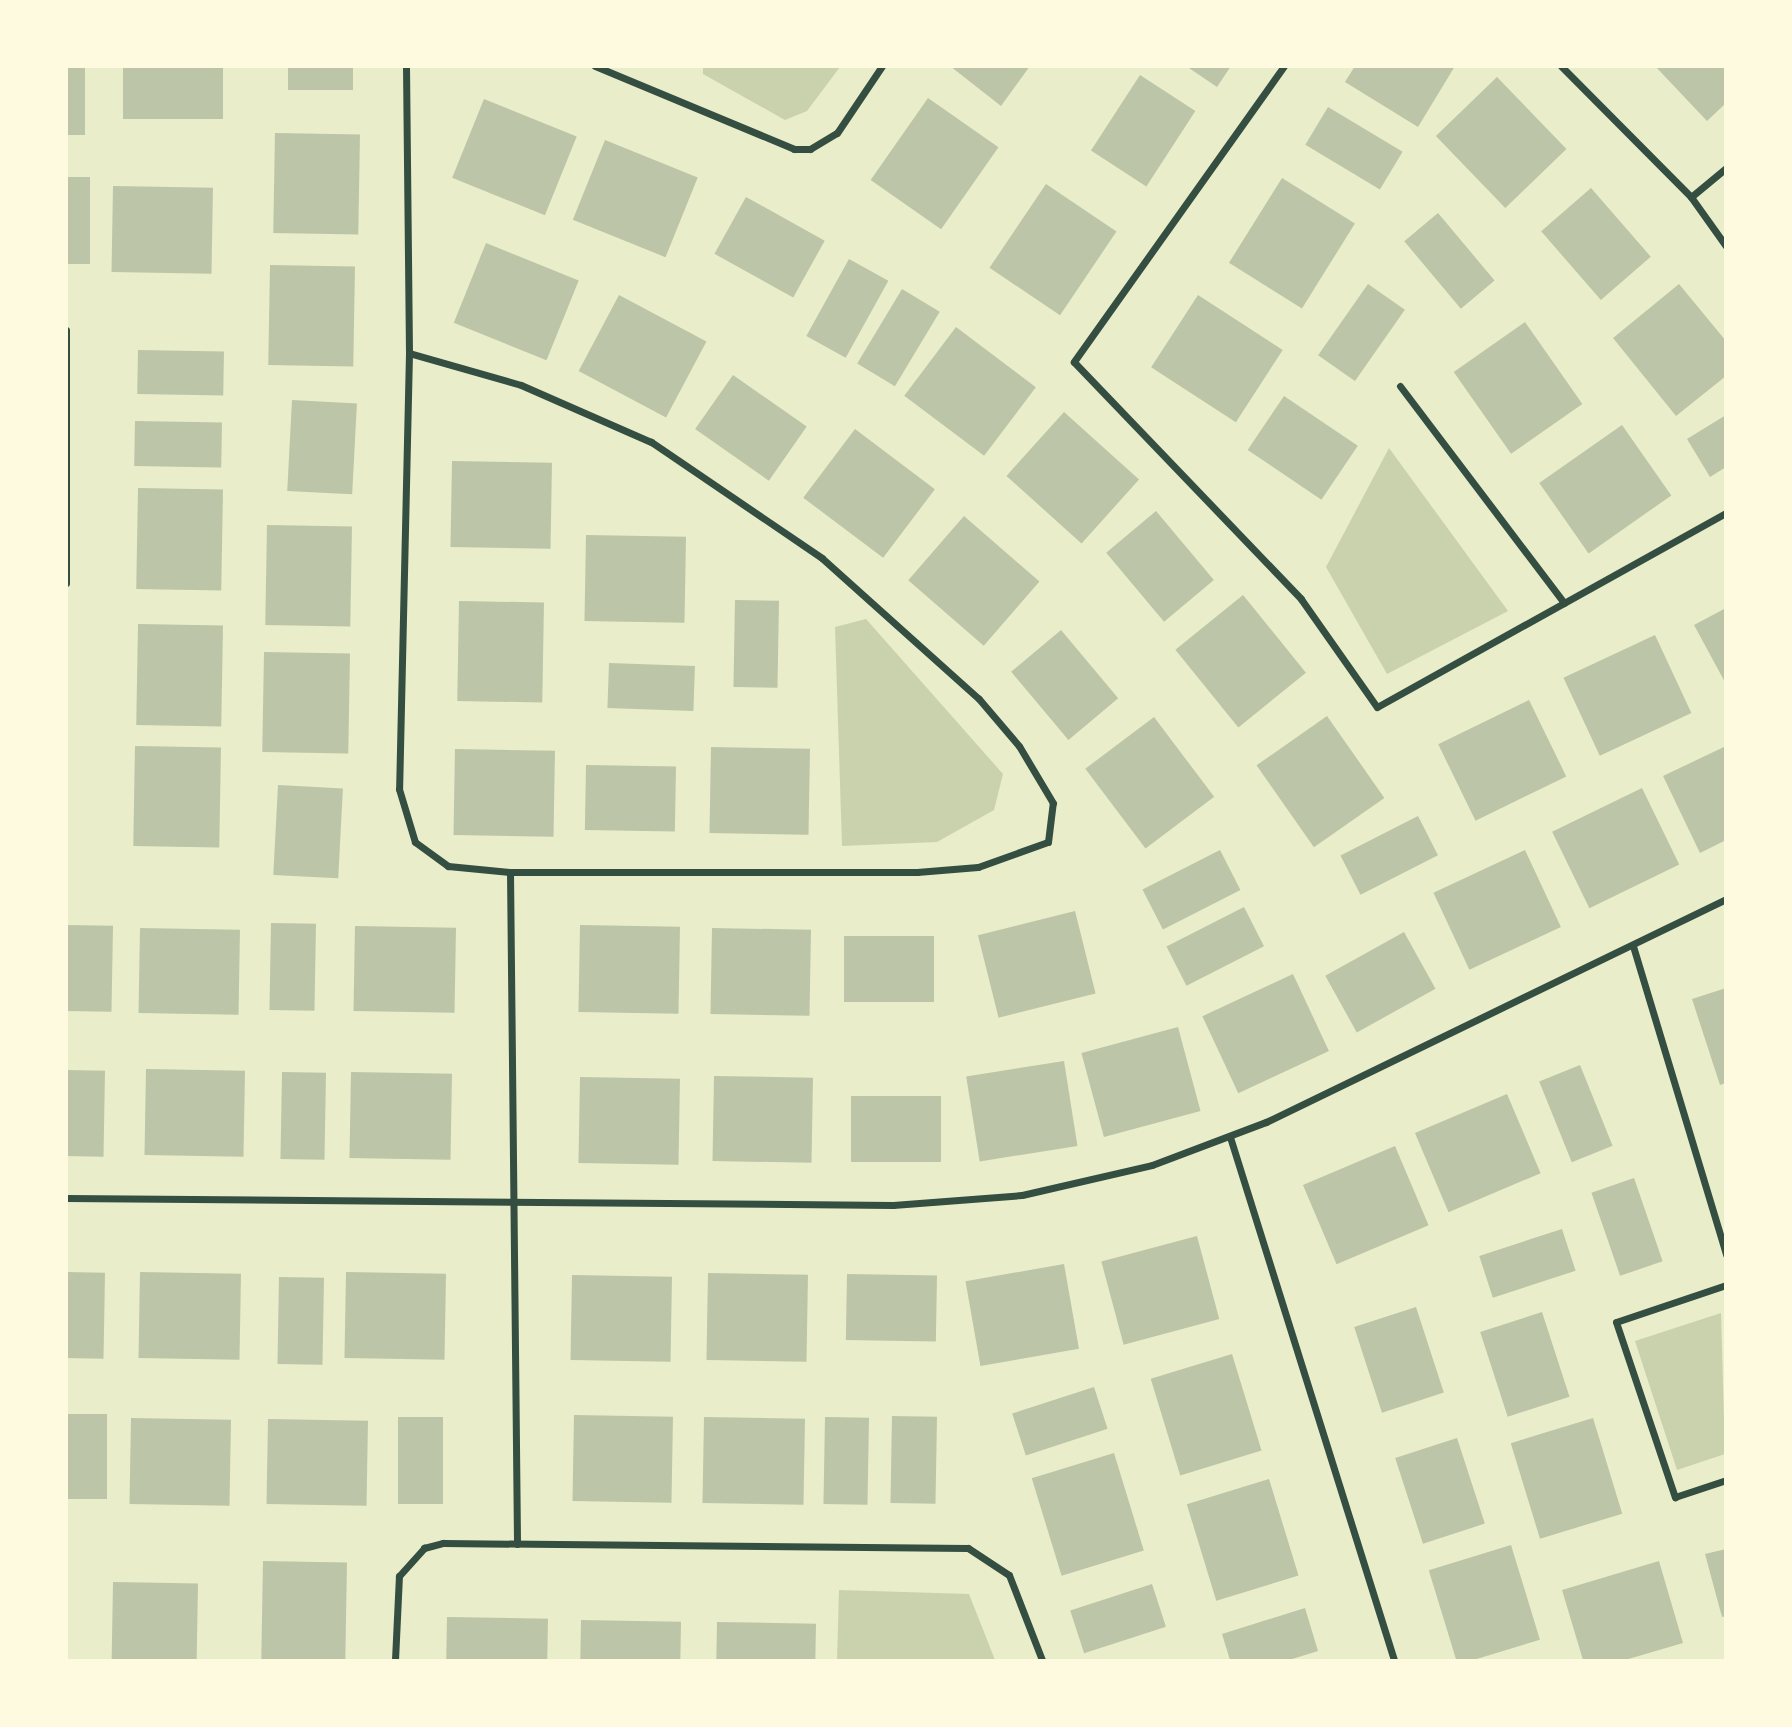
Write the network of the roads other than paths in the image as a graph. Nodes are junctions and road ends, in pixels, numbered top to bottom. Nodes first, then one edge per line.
1 (406, 66) edge
2 (595, 66) edge
3 (882, 66) edge
4 (1284, 66) edge
5 (1561, 66) edge
6 (1726, 168) edge
7 (1691, 197) junction
8 (1726, 246) edge
9 (68, 330) edge
10 (409, 354) junction
11 (1399, 386) dead end
12 (1726, 513) edge
13 (67, 520) edge
14 (66, 583) edge
15 (1564, 603) junction
16 (510, 873) junction
17 (1726, 900) edge
18 (1633, 946) junction
19 (1230, 1137) junction
20 (66, 1198) edge
21 (516, 1203) junction
22 (1726, 1255) edge
23 (1726, 1285) edge
24 (1726, 1480) edge
25 (517, 1544) junction
26 (395, 1661) edge
27 (1042, 1661) edge
28 (1394, 1661) edge

1 - 10 street
2 - 3 street
4 - 15 street
5 - 7 street
6 - 7 street
7 - 8 street
9 - 13 street
10 - 16 street
10 - 16 street
11 - 15 street
12 - 15 street
13 - 14 street
16 - 21 street
17 - 18 street
18 - 19 street
18 - 22 street
19 - 21 street
19 - 28 street
20 - 21 street
21 - 25 street
23 - 24 street
25 - 26 street
25 - 27 street

